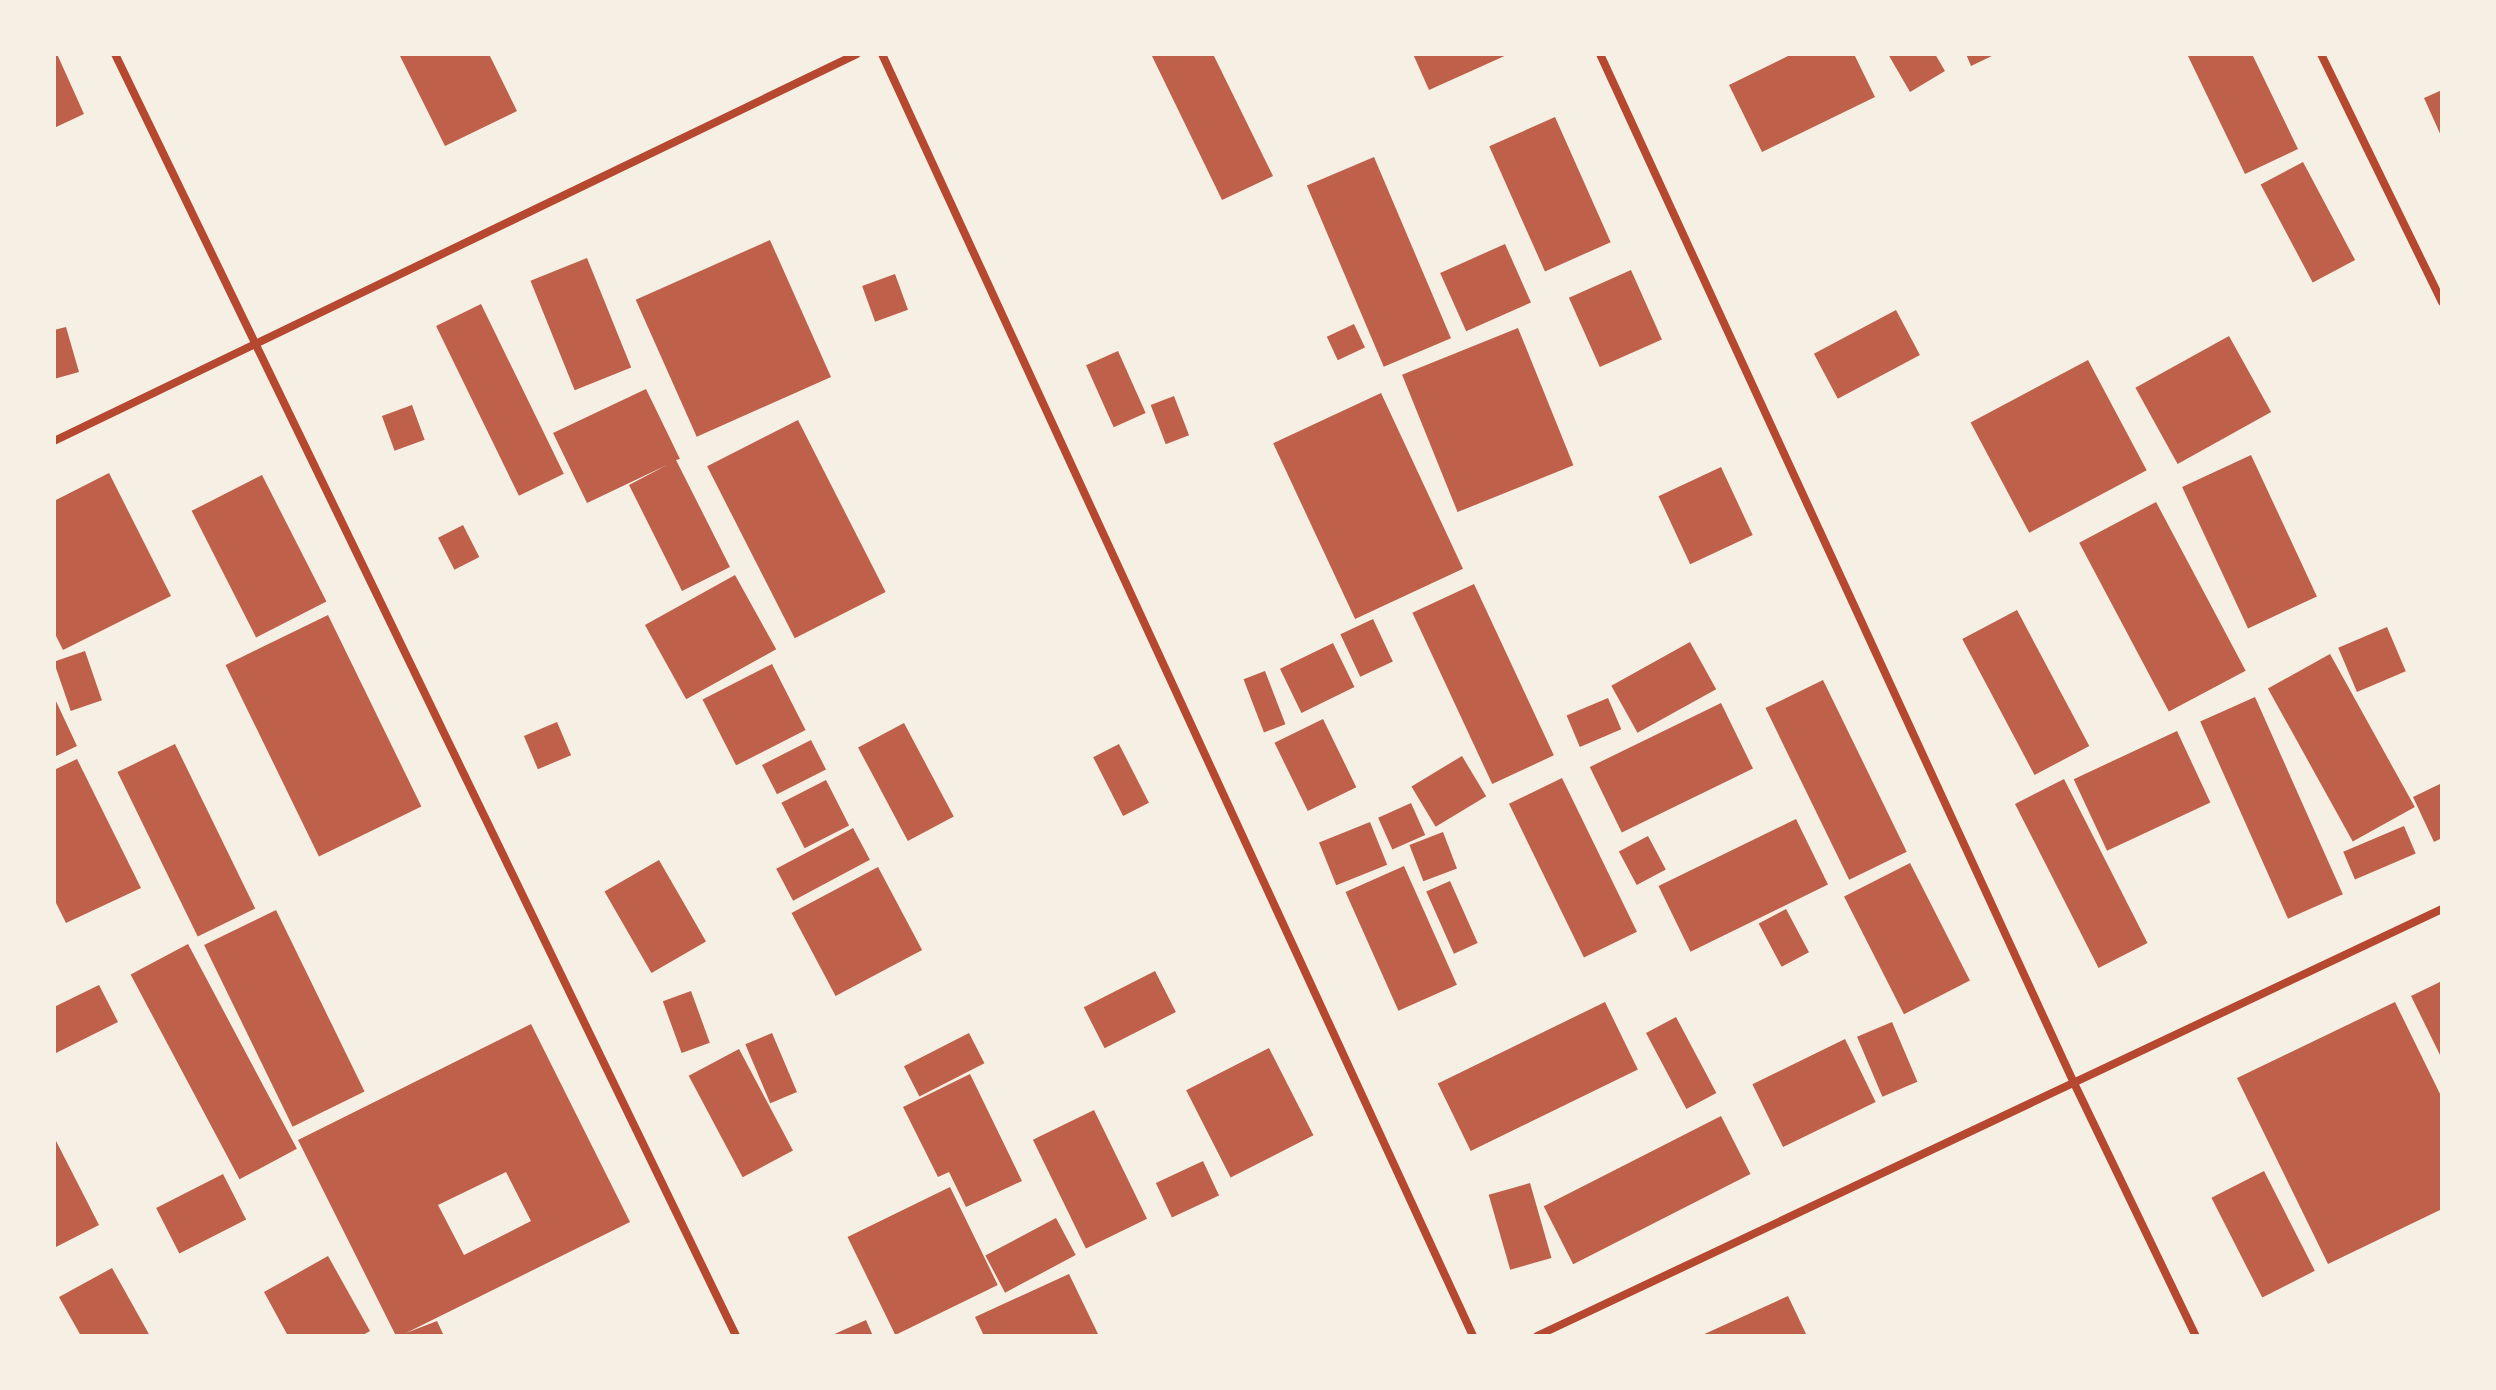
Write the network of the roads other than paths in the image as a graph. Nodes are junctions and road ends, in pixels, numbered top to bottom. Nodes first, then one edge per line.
1 (115, 54) edge
2 (857, 54) edge
3 (882, 54) edge
4 (1600, 54) edge
5 (2321, 54) edge
6 (2442, 302) edge
7 (255, 344) junction
8 (54, 441) edge
9 (2442, 909) edge
10 (2074, 1083) junction
11 (736, 1336) edge
12 (1473, 1336) edge
13 (1537, 1336) edge
14 (2196, 1336) edge

1 - 7 street
2 - 7 street
3 - 12 street
4 - 10 street
5 - 6 street
7 - 8 street
7 - 11 street
9 - 10 street
10 - 13 street
10 - 14 street

